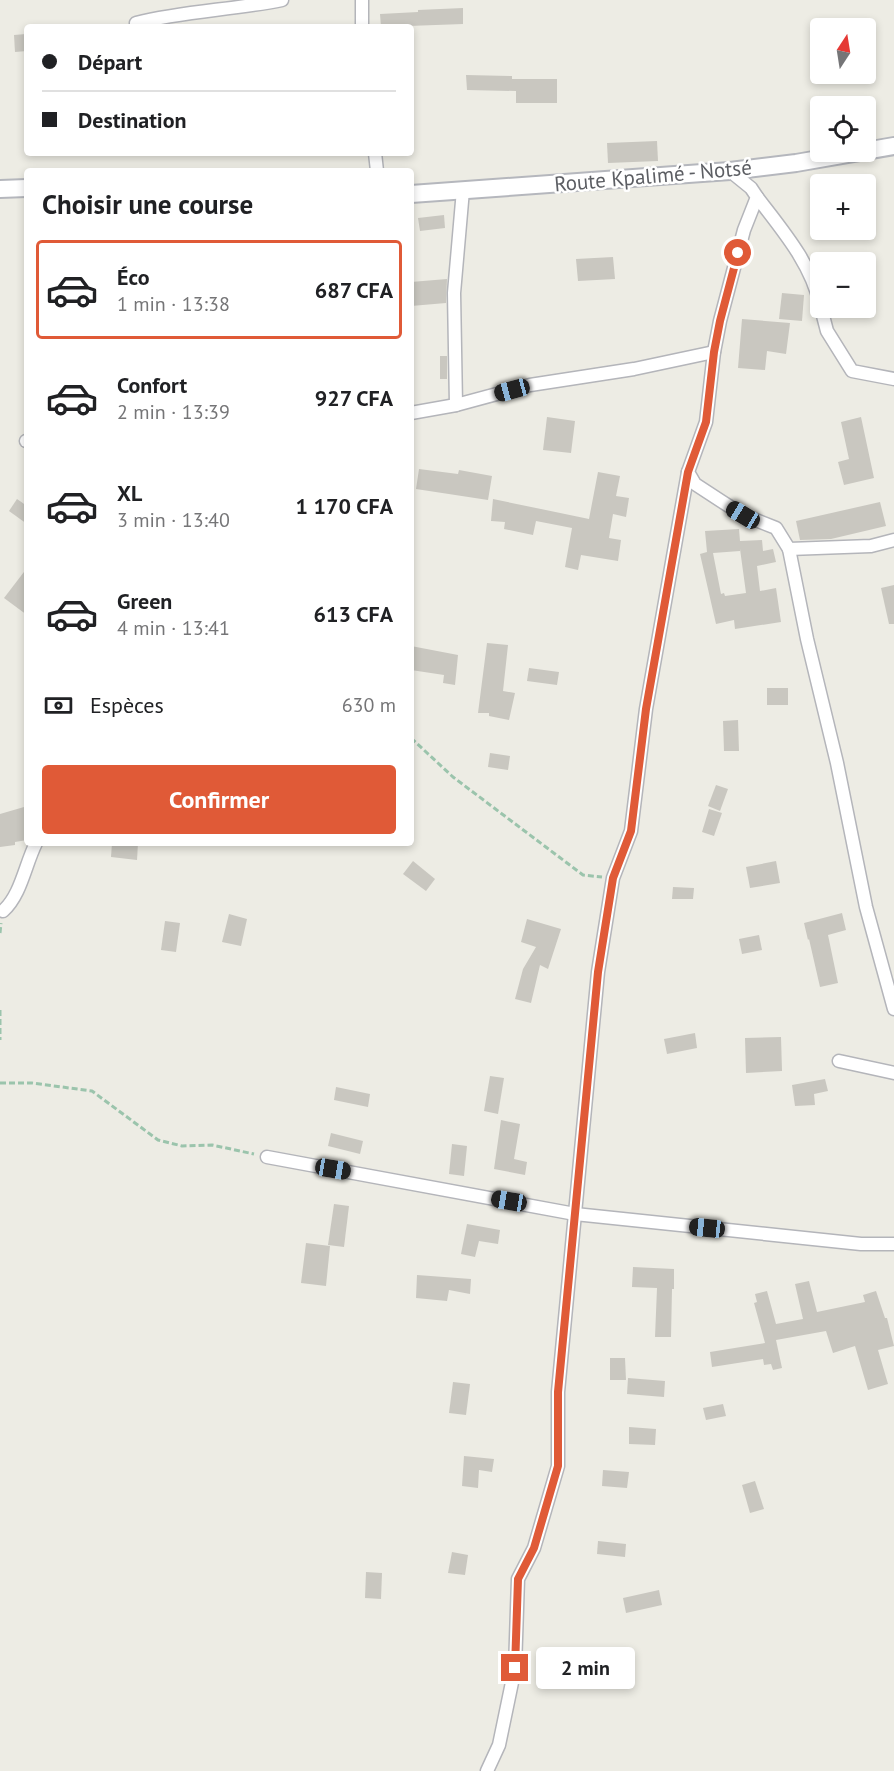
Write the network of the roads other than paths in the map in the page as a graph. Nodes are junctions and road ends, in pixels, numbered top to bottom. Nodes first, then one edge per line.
1 (282, 0) edge
2 (362, 0) edge
3 (136, 23) dead end
4 (362, 24) edge
5 (894, 146) edge
6 (730, 171) junction
7 (24, 188) edge
8 (0, 189) edge
9 (464, 190) junction
10 (414, 194) edge
11 (757, 197) junction
12 (810, 275) edge
13 (823, 318) edge
14 (714, 352) junction
15 (894, 379) edge
16 (456, 405) junction
17 (414, 412) edge
18 (688, 472) junction
19 (894, 540) edge
20 (789, 549) junction
21 (34, 846) edge
22 (3, 911) dead end
23 (894, 1009) edge
24 (839, 1061) dead end
25 (894, 1073) edge
26 (267, 1157) road end
27 (575, 1214) junction
28 (894, 1244) edge
29 (487, 1771) edge

1 - 3 street
2 - 4 street
5 - 6 main road, Route Kpalimé - Notsé
6 - 9 main road, Route Kpalimé - Notsé
6 - 11 street
7 - 8 main road
9 - 10 main road, Route Kpalimé - Notsé
9 - 16 street
11 - 12 street
11 - 14 street
13 - 15 street
14 - 16 street
14 - 18 street
16 - 17 street
18 - 20 street
18 - 27 street
19 - 20 street
20 - 23 street
21 - 22 street
24 - 25 street
26 - 27 street
27 - 28 street
27 - 29 street

